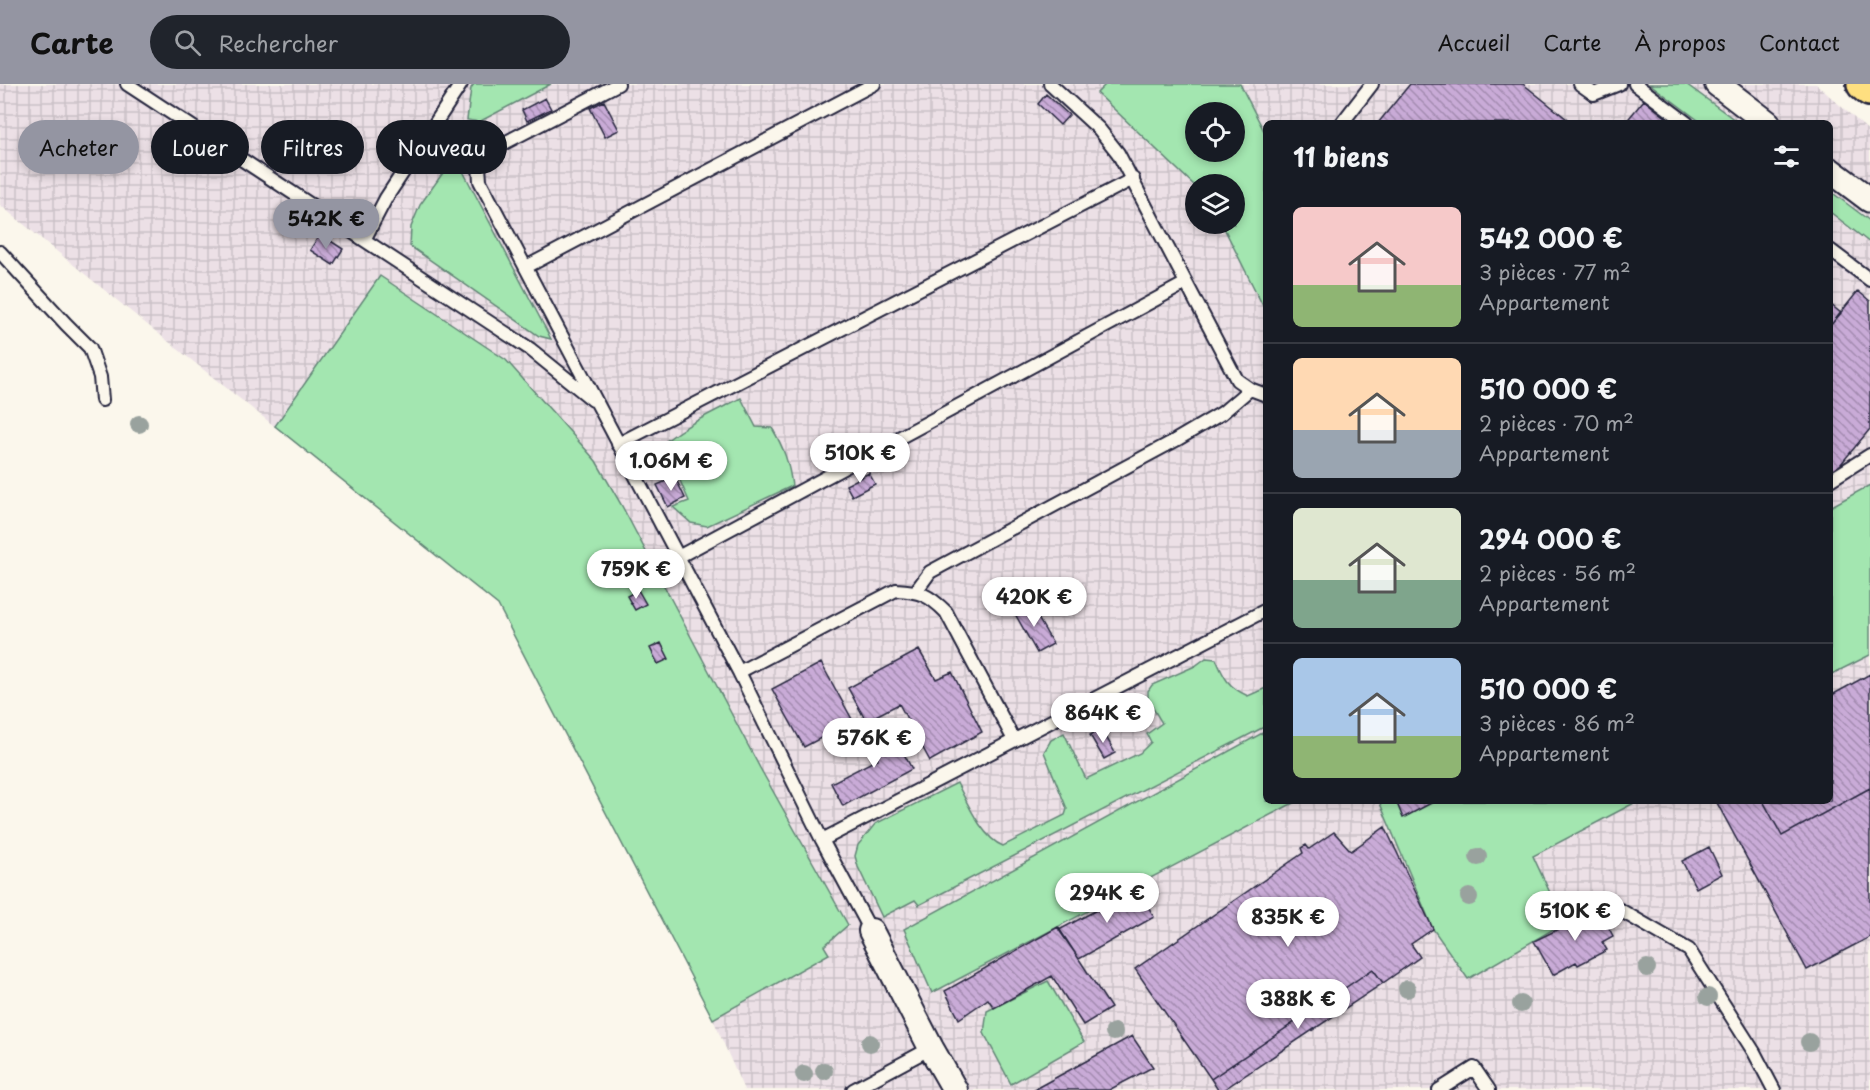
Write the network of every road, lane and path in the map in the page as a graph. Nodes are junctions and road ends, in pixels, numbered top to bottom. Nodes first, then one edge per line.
1 (127, 84) edge
2 (461, 84) edge
3 (618, 84) edge
4 (874, 84) edge
5 (1050, 84) edge
6 (1372, 84) edge
7 (1580, 84) edge
8 (1619, 84) edge
9 (1635, 84) edge
10 (1717, 84) edge
11 (1864, 84) edge
12 (1870, 89) edge
13 (1344, 120) edge
14 (1683, 120) edge
15 (1764, 120) edge
16 (1833, 172) edge
17 (1132, 179) junction
18 (1870, 200) edge
19 (364, 240) junction
20 (0, 252) edge
21 (1833, 252) edge
22 (526, 267) junction
23 (1870, 280) edge
24 (1186, 283) junction
25 (1250, 389) junction
26 (1263, 394) edge
27 (102, 400) dead end
28 (597, 403) junction
29 (618, 444) junction
30 (1870, 455) edge
31 (1833, 478) edge
32 (678, 557) junction
33 (916, 591) junction
34 (1263, 611) edge
35 (739, 672) junction
36 (1014, 740) junction
37 (822, 840) junction
38 (1620, 910) dead end
39 (872, 930) joint
40 (931, 1048) junction
41 (853, 1090) edge
42 (955, 1090) edge
43 (1438, 1090) edge
44 (1489, 1090) edge
45 (1774, 1090) edge

1 - 19 lane
2 - 19 lane
3 - 22 lane
4 - 22 lane
5 - 17 lane
6 - 13 lane
7 - 8 lane
9 - 14 lane
10 - 15 street
11 - 12 highway
16 - 18 street
17 - 24 lane
17 - 29 lane
19 - 28 lane
20 - 27 lane
21 - 23 lane
22 - 28 lane
24 - 25 lane
24 - 32 lane
25 - 26 lane
25 - 33 lane
28 - 29 lane
29 - 32 lane
30 - 31 lane
32 - 35 lane
33 - 35 lane
33 - 36 lane
34 - 36 lane
35 - 37 lane
36 - 37 lane
37 - 39 lane
38 - 45 lane
39 - 40 street
40 - 41 lane
40 - 42 street
43 - 44 lane

